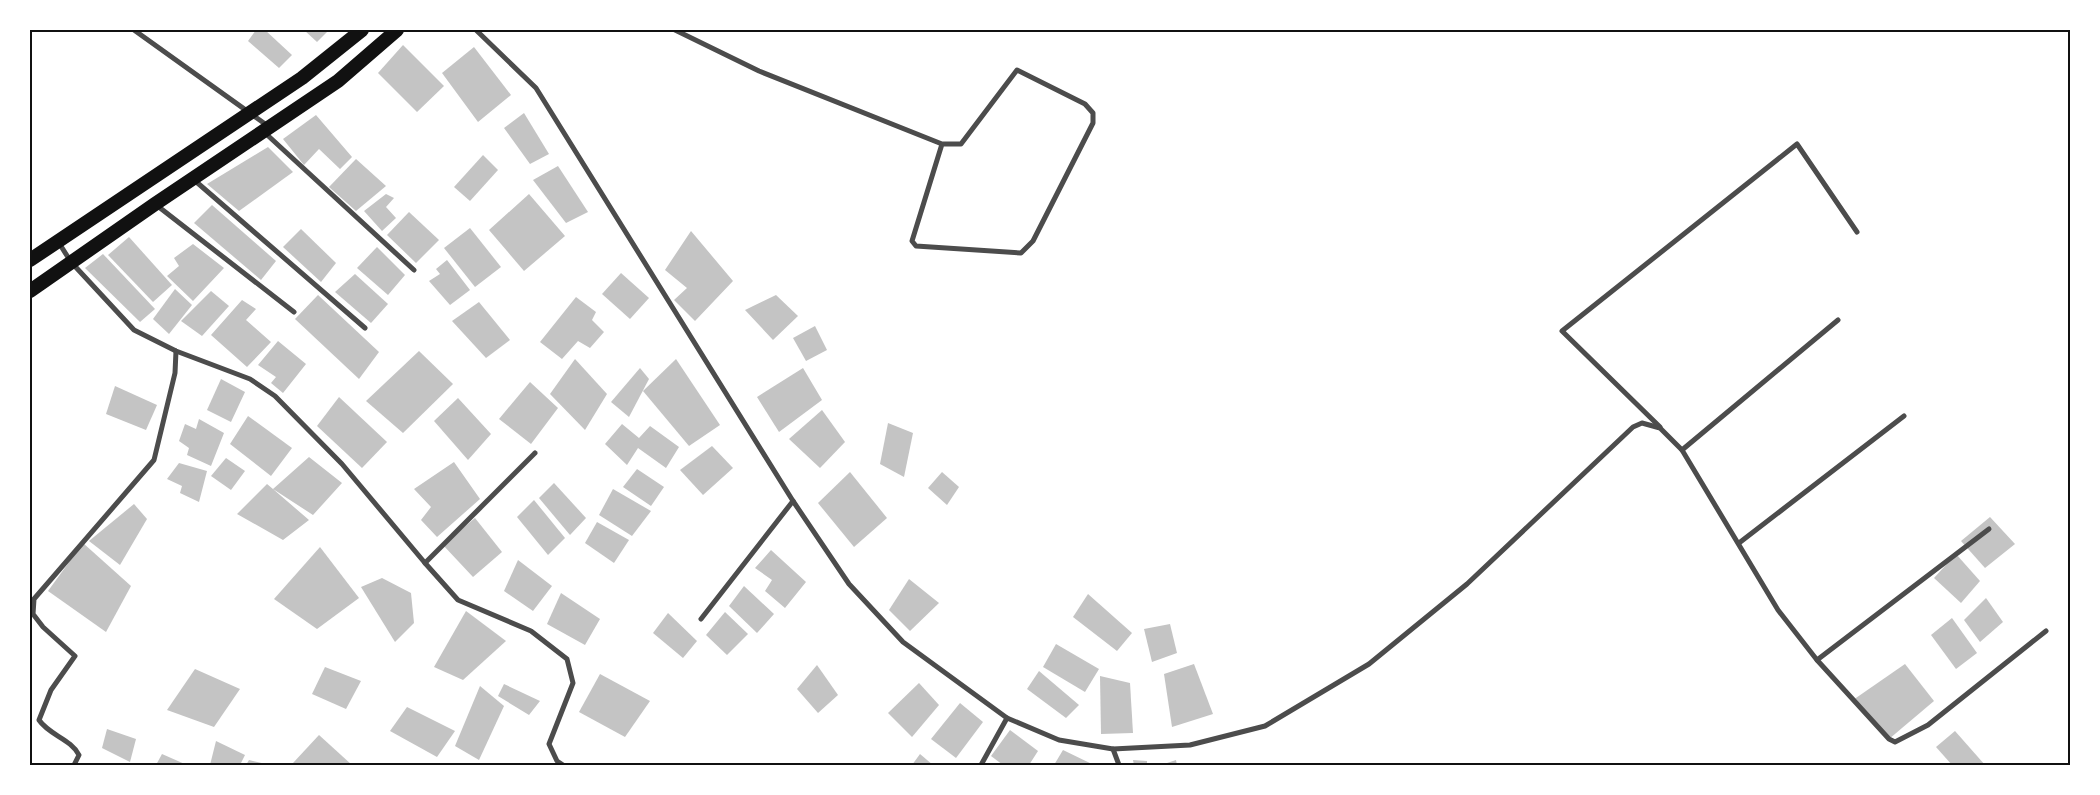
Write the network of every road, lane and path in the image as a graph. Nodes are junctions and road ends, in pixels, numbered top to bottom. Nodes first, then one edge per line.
1 (134, 30) edge
2 (362, 30) edge
3 (397, 30) edge
4 (476, 30) edge
5 (675, 30) edge
6 (250, 113) junction
7 (267, 130) junction
8 (942, 144) junction
9 (193, 179) junction
10 (155, 204) junction
11 (1857, 232) dead end
12 (57, 241) junction
13 (30, 260) edge
14 (71, 262) junction
15 (414, 270) dead end
16 (30, 291) edge
17 (294, 312) dead end
18 (1838, 320) dead end
19 (365, 328) dead end
20 (176, 351) junction
21 (1904, 416) dead end
22 (1660, 428) junction
23 (1682, 450) junction
24 (535, 453) dead end
25 (793, 502) junction
26 (1989, 529) dead end
27 (1739, 543) junction
28 (425, 563) junction
29 (701, 619) dead end
30 (2046, 631) dead end
31 (1817, 660) junction
32 (1007, 718) junction
33 (1113, 749) junction
34 (74, 765) edge
35 (563, 765) edge
36 (981, 765) edge
37 (1119, 765) edge

1 - 6 street
2 - 6 highway
3 - 7 highway
4 - 25 street
5 - 8 street
6 - 7 street
6 - 12 highway
7 - 9 highway
7 - 15 street
8 - 8 street
9 - 10 highway
9 - 19 street
10 - 14 highway
10 - 17 street
11 - 22 street
12 - 13 highway
12 - 14 street
14 - 16 highway
14 - 20 street
18 - 23 street
20 - 28 street
20 - 34 street
21 - 27 street
22 - 23 street
22 - 33 street
23 - 27 street
24 - 28 street
25 - 29 street
25 - 32 street
26 - 31 street
27 - 31 street
28 - 35 street
30 - 31 street
32 - 33 street
32 - 36 street
33 - 37 street

